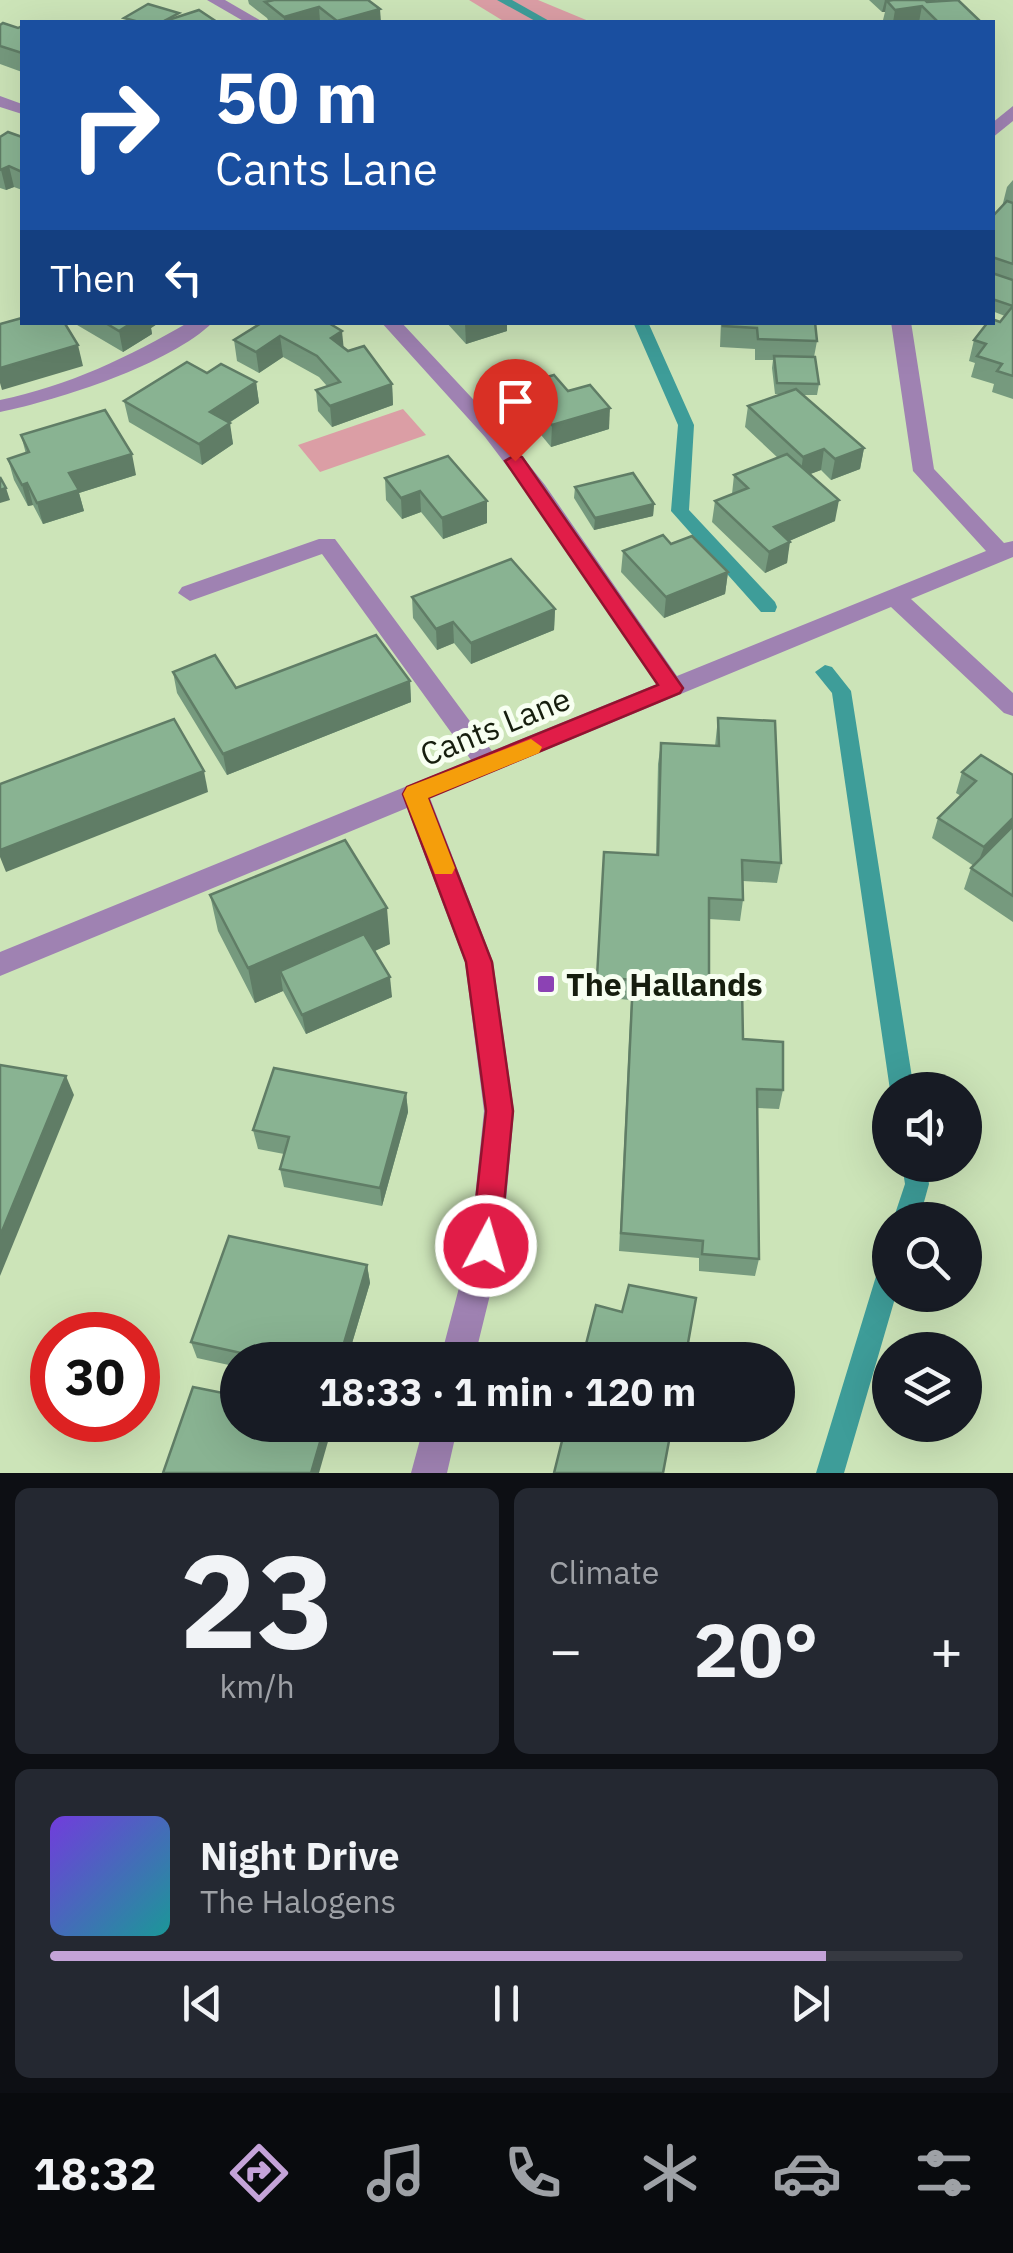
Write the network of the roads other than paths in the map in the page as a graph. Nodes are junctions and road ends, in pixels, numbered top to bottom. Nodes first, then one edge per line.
1 (214, 0) edge
2 (251, 20) edge
3 (1013, 111) edge
4 (995, 130) edge
5 (199, 325) edge
6 (393, 325) edge
7 (901, 325) edge
8 (0, 406) edge
9 (1007, 550) edge
10 (190, 593) dead end
11 (895, 596) junction
12 (672, 688) junction
13 (1013, 707) edge
14 (488, 764) junction
15 (415, 794) junction
16 (0, 964) edge
17 (462, 1342) edge
18 (436, 1442) edge
19 (428, 1473) edge

1 - 2 street
3 - 4 street
5 - 8 street
6 - 12 street
7 - 9 street
9 - 11 street, Cants Lane
10 - 14 street
11 - 12 street, Cants Lane
11 - 13 street
12 - 14 street, Cants Lane
14 - 15 street, Cants Lane
15 - 16 street, Cants Lane
15 - 17 street
18 - 19 street

